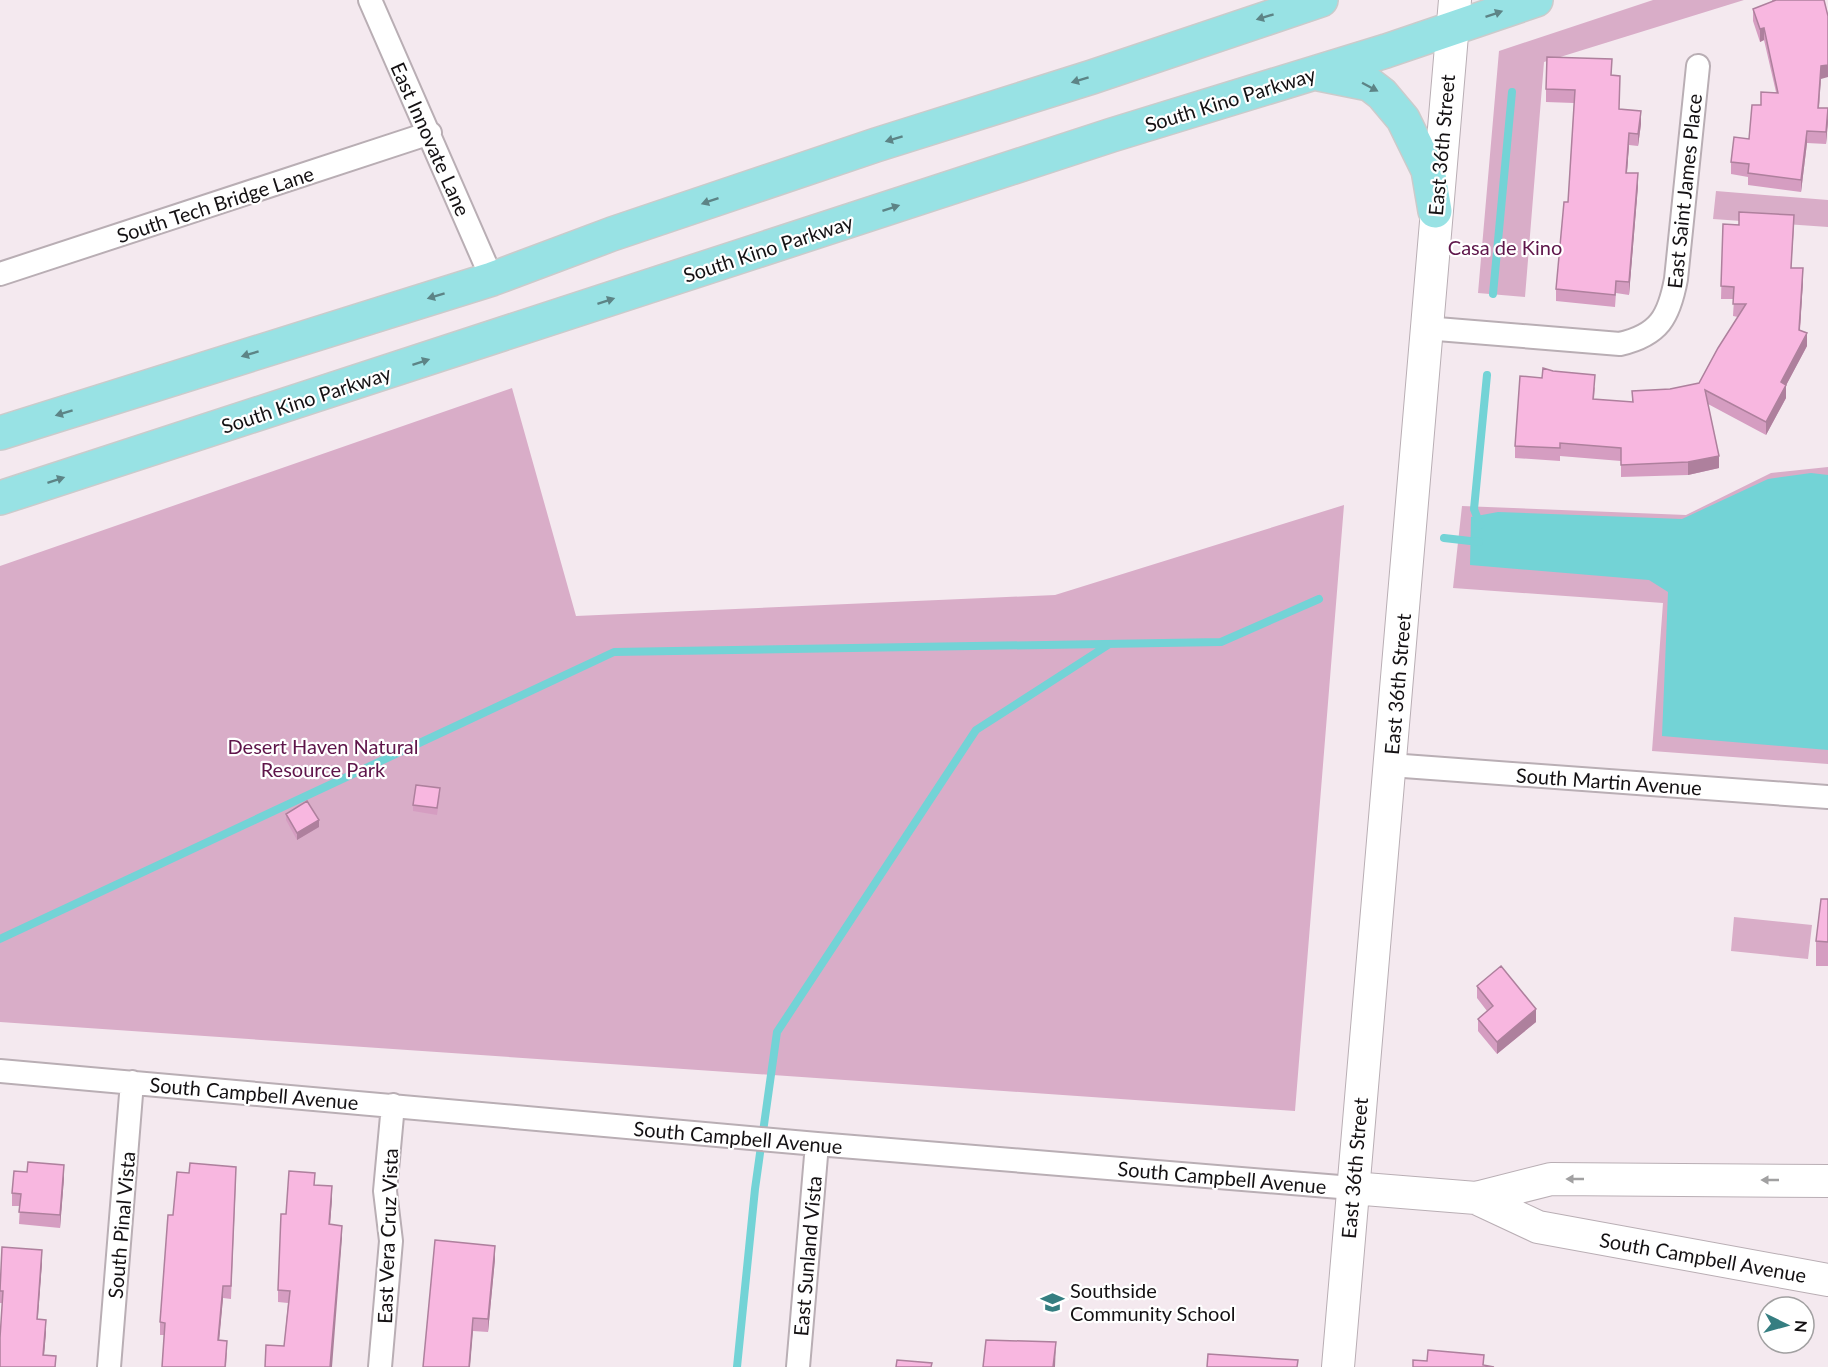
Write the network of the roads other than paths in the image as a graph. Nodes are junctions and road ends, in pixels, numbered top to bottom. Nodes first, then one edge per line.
1 (370, 0) edge
2 (1321, 0) edge
3 (1536, 0) edge
4 (1453, 14) edge
5 (1698, 66) dead end
6 (1314, 73) junction
7 (430, 133) junction
8 (1435, 211) junction
9 (0, 274) edge
10 (492, 279) junction
11 (1425, 328) junction
12 (0, 433) edge
13 (0, 498) edge
14 (1390, 765) junction
15 (1828, 797) edge
16 (0, 1071) edge
17 (132, 1083) junction
18 (393, 1105) junction
19 (817, 1144) junction
20 (1828, 1181) edge
21 (1352, 1188) junction
22 (1476, 1198) junction
23 (1828, 1280) edge
24 (109, 1367) edge
25 (380, 1367) edge
26 (798, 1367) edge
27 (1338, 1367) edge

1 - 7 street, East Innovate Lane
2 -> 10 main road
4 -> 3 main road, South Kino Parkway
4 - 6 main road, South Kino Parkway
4 - 8 main road, East 36th Street
5 - 11 street, East Saint James Place
6 -> 8 main road
13 -> 6 main road, South Kino Parkway
7 - 9 street, South Tech Bridge Lane
7 - 10 street, East Innovate Lane
8 - 11 main road, East 36th Street
10 -> 12 main road
11 - 14 main road, East 36th Street
14 - 15 street, South Martin Avenue
14 - 21 main road, East 36th Street
16 - 17 street, South Campbell Avenue
17 - 18 street, South Campbell Avenue
17 - 24 street, South Pinal Vista
18 - 19 street, South Campbell Avenue
18 - 25 street, East Vera Cruz Vista
19 - 21 street, South Campbell Avenue
19 - 26 street, East Sunland Vista
20 -> 22 main road, South Campbell Avenue
21 - 22 main road, South Campbell Avenue
21 - 27 main road, East 36th Street
22 - 23 main road, South Campbell Avenue

